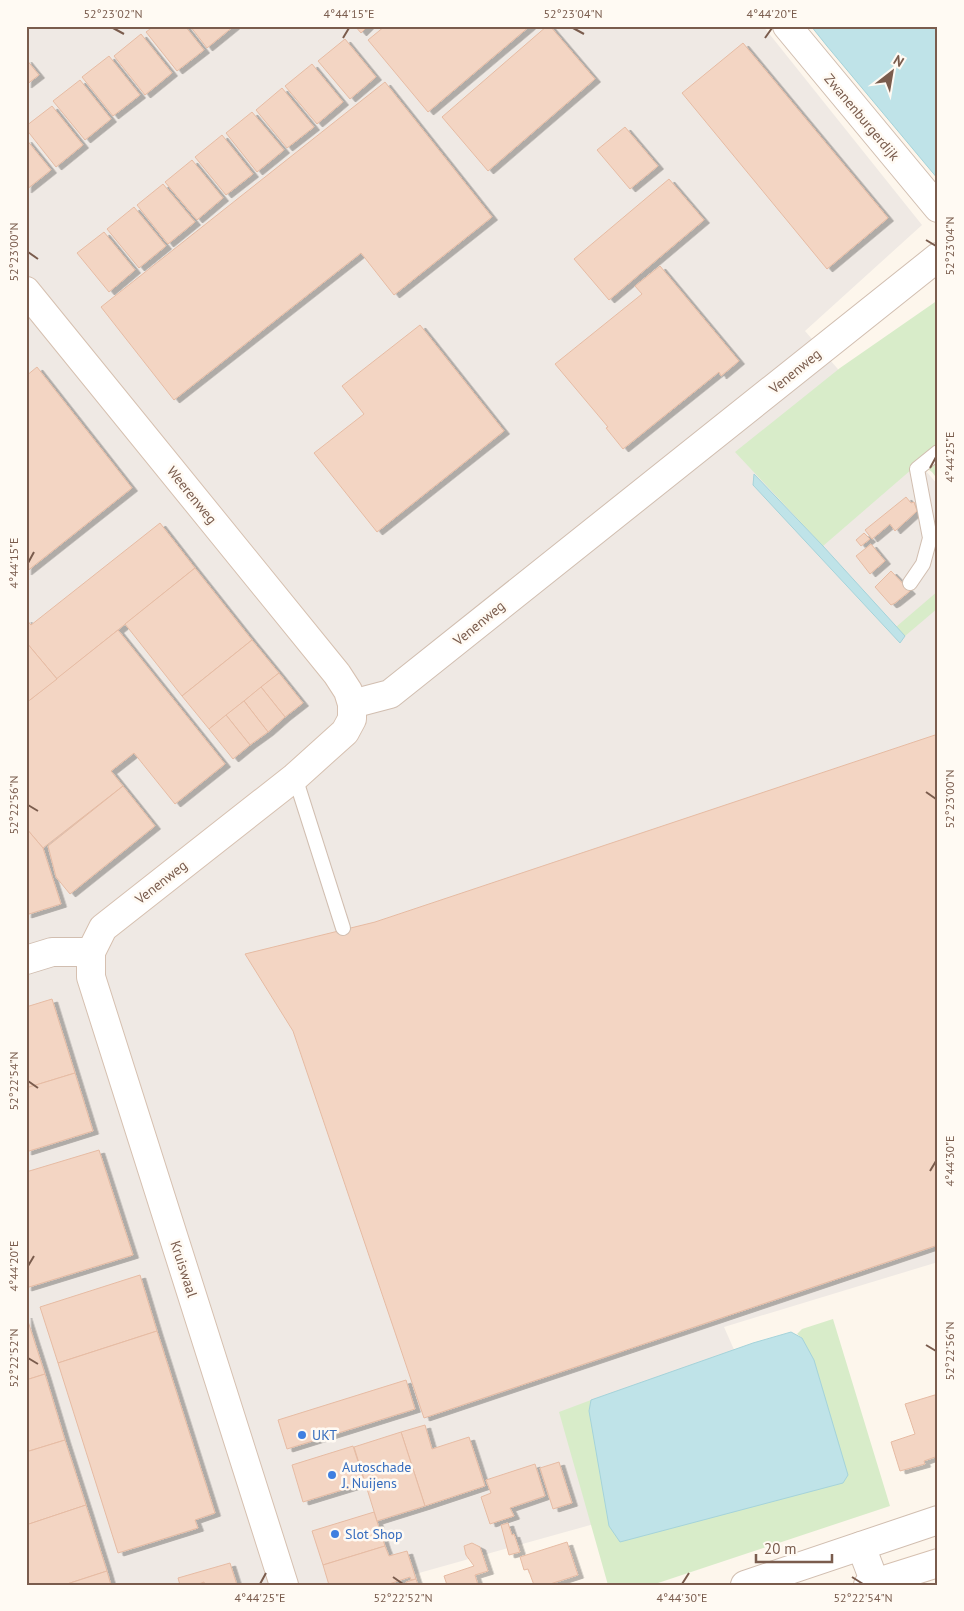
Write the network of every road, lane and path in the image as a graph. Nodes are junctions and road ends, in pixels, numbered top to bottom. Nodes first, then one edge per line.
1 (787, 26) edge
2 (938, 208) edge
3 (938, 257) edge
4 (26, 291) edge
5 (938, 452) edge
6 (910, 583) dead end
7 (352, 704) junction
8 (295, 777) junction
9 (343, 928) dead end
10 (91, 952) junction
11 (26, 960) edge
12 (938, 1520) edge
13 (861, 1546) junction
14 (938, 1563) edge
15 (872, 1584) edge
16 (284, 1585) edge
17 (745, 1585) edge

1 - 2 street, Zwanenburgerdijk
3 - 7 street, Venenweg
4 - 7 street, Weerenweg
5 - 6 lane
7 - 8 street, Venenweg
8 - 9 lane
8 - 10 street, Venenweg
10 - 11 street
10 - 16 street, Kruiswaal
12 - 13 street
13 - 15 street
13 - 17 street
14 - 15 street

